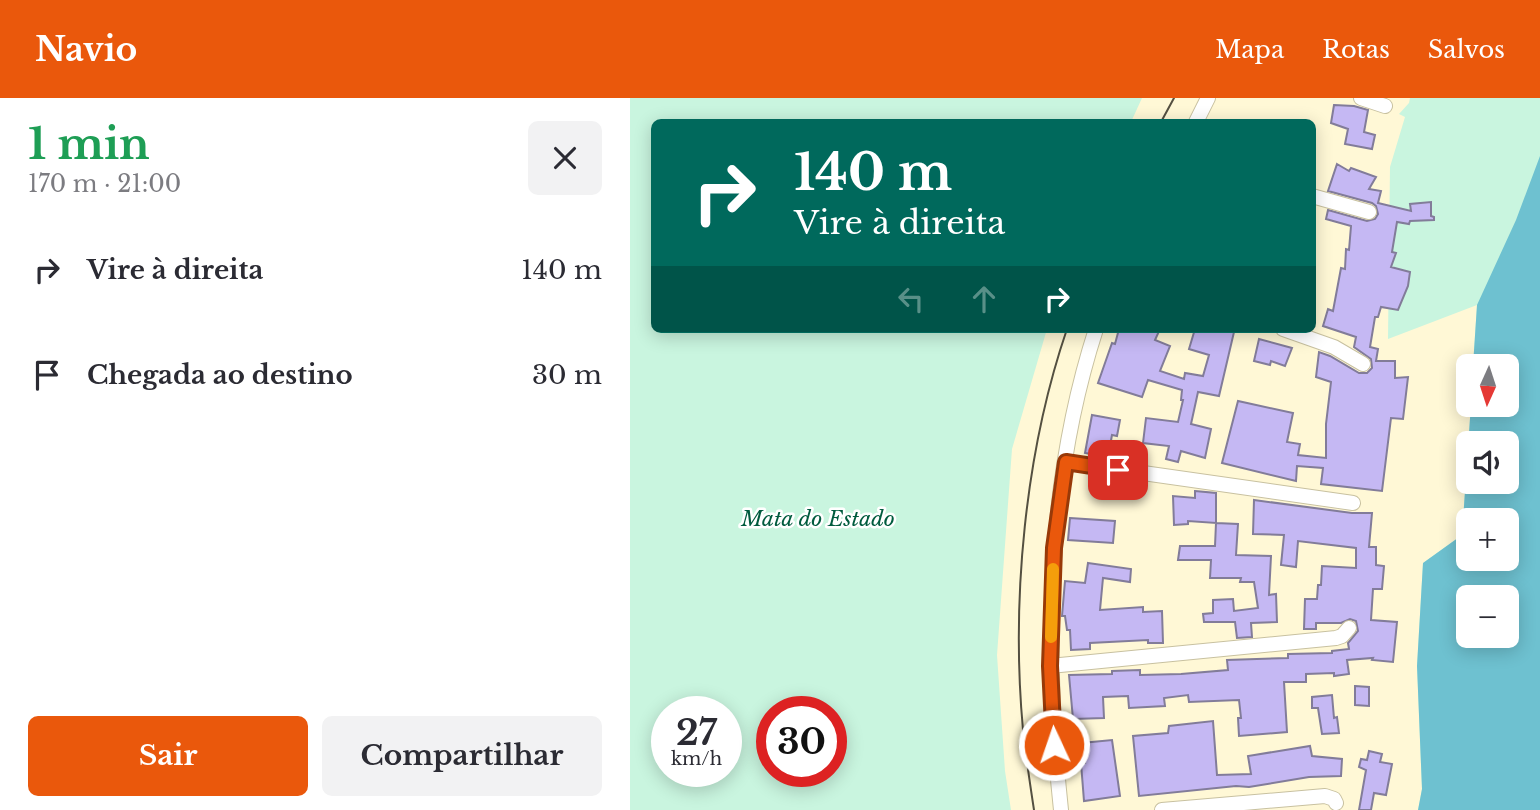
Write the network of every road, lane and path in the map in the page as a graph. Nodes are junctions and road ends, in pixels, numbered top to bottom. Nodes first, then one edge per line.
1 (1208, 98) edge
2 (1361, 98) edge
3 (1385, 106) dead end
4 (1198, 119) edge
5 (1316, 197) edge
6 (1369, 212) dead end
7 (1095, 333) edge
8 (1294, 333) edge
9 (1363, 364) dead end
10 (1066, 462) junction
11 (1353, 503) dead end
12 (1349, 628) dead end
13 (1050, 666) junction
14 (1336, 803) dead end
15 (1061, 810) edge
16 (1162, 810) edge

1 - 4 street
2 - 3 street
5 - 6 street
7 - 10 street
8 - 9 street
10 - 11 street
10 - 13 street
12 - 13 street
13 - 15 street
14 - 16 street

